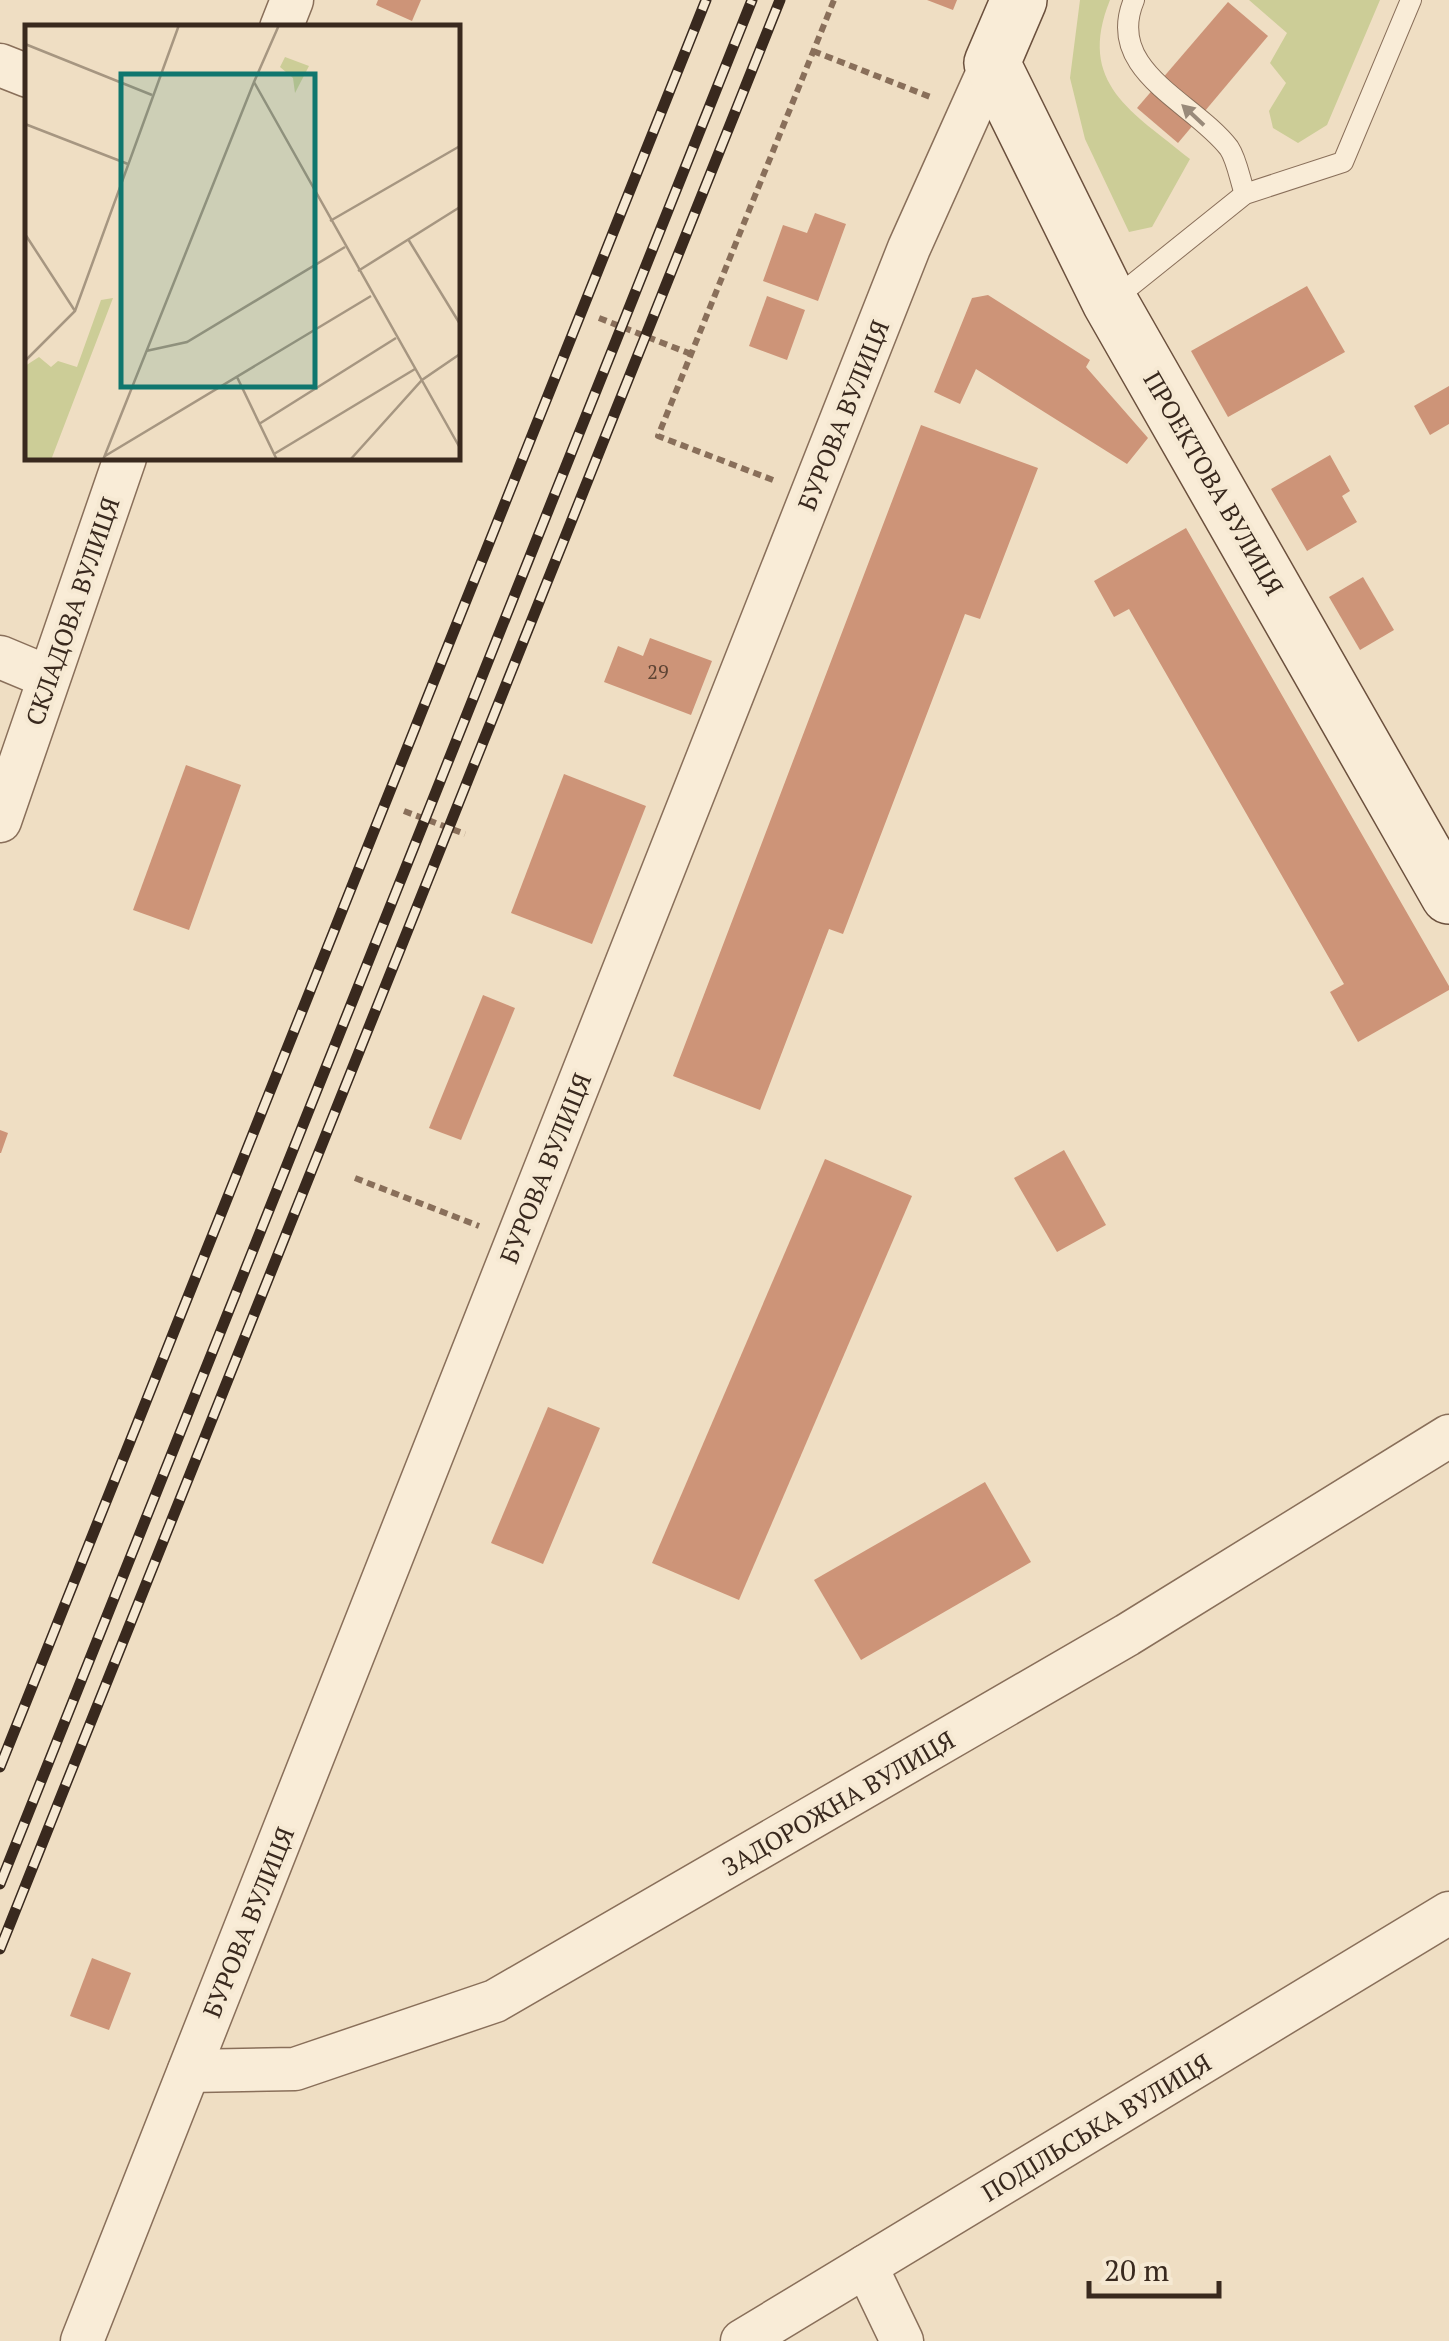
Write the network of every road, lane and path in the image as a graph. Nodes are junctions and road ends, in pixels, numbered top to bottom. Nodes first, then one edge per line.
1 (292, 0) edge
2 (834, 0) edge
3 (1019, 0) edge
4 (1134, 0) edge
5 (1411, 0) edge
6 (283, 25) edge
7 (813, 51) junction
8 (992, 62) junction
9 (0, 65) edge
10 (25, 75) edge
11 (970, 112) junction
12 (1244, 194) junction
13 (1110, 302) junction
14 (599, 318) dead end
15 (692, 354) junction
16 (125, 460) edge
17 (812, 494) junction
18 (0, 658) edge
19 (48, 676) junction
20 (404, 811) dead end
21 (0, 821) edge
22 (464, 834) dead end
23 (1449, 896) edge
24 (354, 1178) dead end
25 (517, 1241) junction
26 (1449, 1436) edge
27 (1449, 1913) edge
28 (189, 2072) junction
29 (866, 2266) junction
30 (82, 2341) edge
31 (742, 2341) edge
32 (902, 2341) edge

1 - 6 street
2 - 7 path
3 - 8 main road, БУРОВА ВУЛИЦЯ
12 -> 4 lane
5 - 12 lane
7 - 11 path
7 - 15 path
8 - 11 street, БУРОВА ВУЛИЦЯ
8 - 13 main road, ПРОЕКТОВА ВУЛИЦЯ
9 - 10 street
11 - 17 street, БУРОВА ВУЛИЦЯ
12 - 13 lane
13 - 23 main road, ПРОЕКТОВА ВУЛИЦЯ
14 - 15 path
15 - 17 path
16 - 19 street, СКЛАДОВА ВУЛИЦЯ
17 - 25 street, БУРОВА ВУЛИЦЯ
18 - 19 street
19 - 21 street, СКЛАДОВА ВУЛИЦЯ
20 - 22 path
24 - 25 path
25 - 28 street, БУРОВА ВУЛИЦЯ
26 - 28 street, ЗАДОРОЖНА ВУЛИЦЯ
27 - 29 street, ПОДІЛЬСЬКА ВУЛИЦЯ
28 - 30 street, БУРОВА ВУЛИЦЯ
29 - 31 street, ПОДІЛЬСЬКА ВУЛИЦЯ
29 - 32 street

